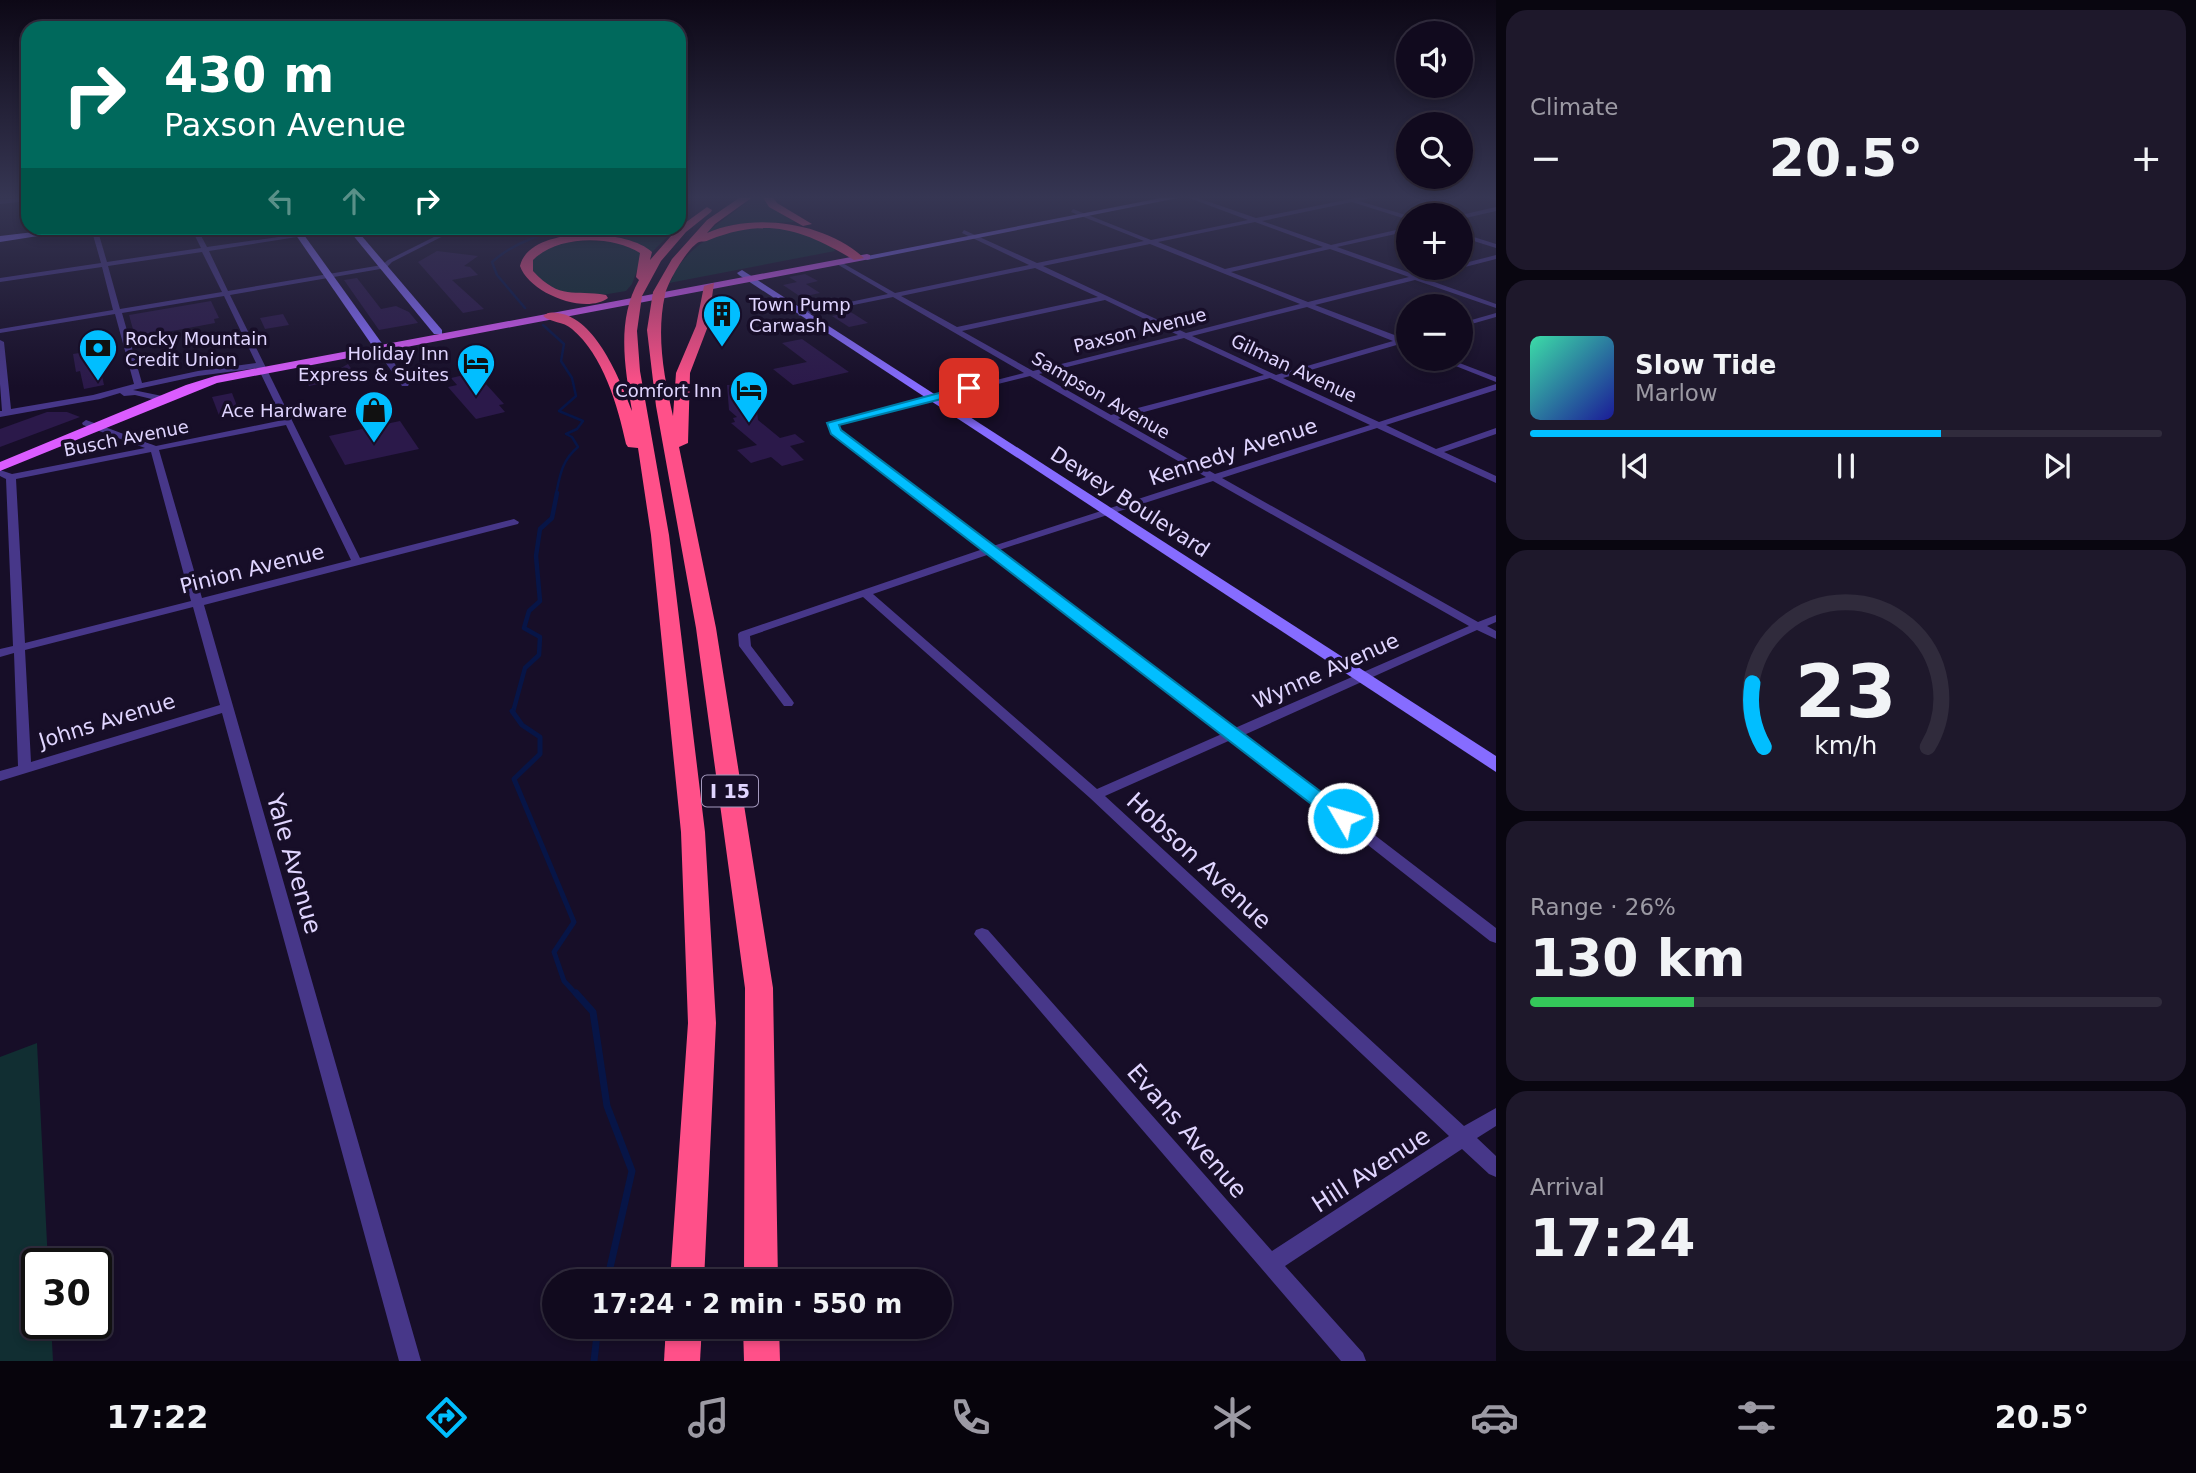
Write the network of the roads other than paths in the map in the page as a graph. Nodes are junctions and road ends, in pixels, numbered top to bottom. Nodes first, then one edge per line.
1 (103, 260) edge
2 (141, 260) edge
3 (210, 260) edge
4 (318, 260) edge
5 (378, 260) edge
6 (393, 260) edge
7 (519, 260) edge
8 (528, 260) edge
9 (645, 260) edge
10 (657, 260) edge
11 (677, 260) edge
12 (834, 260) edge
13 (844, 260) edge
14 (1023, 260) edge
15 (1062, 260) edge
16 (1195, 260) edge
17 (1275, 260) edge
18 (1366, 260) edge
19 (837, 262) junction
20 (104, 265) junction
21 (1035, 265) junction
22 (384, 267) junction
23 (1396, 270) edge
24 (1224, 271) junction
25 (330, 276) junction
26 (746, 276) junction
27 (0, 280) edge
28 (1404, 280) edge
29 (1424, 280) edge
30 (641, 283) junction
31 (710, 286) junction
32 (226, 293) junction
33 (894, 294) junction
34 (602, 298) junction
35 (1106, 298) junction
36 (1307, 305) junction
37 (1496, 306) edge
38 (644, 308) junction
39 (578, 311) joint
40 (117, 312) junction
41 (551, 312) junction
42 (802, 314) junction
43 (1496, 315) edge
44 (1473, 322) edge
45 (955, 330) junction
46 (0, 331) edge
47 (438, 332) junction
48 (1186, 335) junction
49 (1396, 337) edge
50 (0, 342) edge
51 (1396, 342) edge
52 (378, 346) junction
53 (262, 368) junction
54 (1473, 371) edge
55 (1031, 373) junction
56 (1274, 376) junction
57 (1496, 380) edge
58 (138, 384) junction
59 (405, 384) dead end
60 (1496, 387) edge
61 (94, 397) junction
62 (158, 397) junction
63 (931, 398) junction
64 (4, 414) edge
65 (1112, 418) junction
66 (288, 422) junction
67 (90, 425) junction
68 (1379, 425) junction
69 (1496, 431) edge
70 (154, 448) junction
71 (1435, 452) junction
72 (0, 458) edge
73 (0, 467) edge
74 (6, 475) edge
75 (1213, 478) junction
76 (676, 479) junction
77 (1496, 480) edge
78 (1108, 514) junction
79 (514, 522) dead end
80 (660, 535) junction
81 (990, 551) junction
82 (357, 562) junction
83 (864, 593) junction
84 (197, 603) junction
85 (1496, 618) edge
86 (1479, 626) junction
87 (744, 634) joint
88 (1496, 636) edge
89 (20, 648) junction
90 (0, 653) edge
91 (1361, 677) junction
92 (788, 703) dead end
93 (226, 707) junction
94 (1233, 733) junction
95 (1496, 765) edge
96 (25, 768) junction
97 (0, 776) edge
98 (1096, 795) junction
99 (982, 934) dead end
100 (1496, 937) edge
101 (1496, 1116) edge
102 (1464, 1139) junction
103 (1496, 1168) edge
104 (1271, 1264) junction
105 (688, 1269) edge
106 (761, 1269) edge
107 (683, 1339) edge
108 (761, 1339) edge
109 (410, 1361) edge
110 (682, 1361) edge
111 (762, 1361) edge
112 (1355, 1361) edge

1 - 20 street
2 - 20 street
3 - 32 street
4 - 25 street
5 - 22 street
6 - 22 street
7 - 41 highway
8 - 34 highway
9 - 30 highway
10 - 30 highway, I 15
11 - 38 highway, I 15
12 - 26 main road
13 - 19 main road
14 - 21 street, Gilman Avenue
15 - 21 street
16 - 24 street
17 - 24 street
18 - 23 street
19 - 26 main road
19 - 33 street, Sampson Avenue
20 - 27 street
20 - 40 street
21 - 33 street
21 - 35 street, Gilman Avenue
22 - 25 street
22 - 47 street
24 - 36 street
25 - 32 street
25 - 52 street
26 - 31 main road
26 - 34 main road
26 - 42 street, Dewey Boulevard
28 - 36 street, Paxson Avenue
29 - 37 street
30 - 38 highway, I 15
31 - 39 main road
31 - 76 highway
32 - 40 street
32 - 53 street
33 - 42 street
33 - 45 street, Sampson Avenue
34 - 41 main road
35 - 45 street
35 - 48 street, Gilman Avenue
36 - 48 street, Paxson Avenue
36 - 49 street
38 - 76 highway, I 15
38 - 80 highway, I 15
39 - 41 highway
40 - 46 street
40 - 58 street
41 - 47 main road
41 - 52 main road
41 - 80 highway
42 - 63 street, Dewey Boulevard
43 - 44 street
45 - 55 street, Sampson Avenue
47 - 52 main road
48 - 55 street, Paxson Avenue
48 - 56 street, Gilman Avenue
50 - 64 street
51 - 56 street
52 - 53 main road
52 - 59 street
53 - 58 street
53 - 62 main road
53 - 66 street
54 - 57 street
55 - 63 street, Paxson Avenue
55 - 65 street, Sampson Avenue
56 - 65 street
56 - 68 street, Gilman Avenue
58 - 61 street
60 - 68 street, Kennedy Avenue
61 - 62 street
61 - 64 street
62 - 67 main road
63 - 78 street, Dewey Boulevard
63 - 81 street, Paxson Avenue
65 - 75 street, Sampson Avenue
66 - 70 street, Busch Avenue
66 - 82 street
67 - 70 street
67 - 72 main road
67 - 73 main road
68 - 71 street, Gilman Avenue
68 - 75 street, Kennedy Avenue
69 - 71 street
70 - 74 street, Busch Avenue
70 - 84 street, Yale Avenue
71 - 77 street, Gilman Avenue
74 - 89 street
75 - 78 street, Kennedy Avenue
75 - 86 street, Sampson Avenue
76 - 106 highway, I 15
78 - 81 street, Kennedy Avenue
78 - 91 street, Dewey Boulevard
79 - 82 street, Pinion Avenue
80 - 105 highway, I 15
81 - 83 street, Kennedy Avenue
81 - 94 street
82 - 84 street, Pinion Avenue
83 - 87 street, Kennedy Avenue
83 - 98 street, Hobson Avenue
84 - 89 street, Pinion Avenue
84 - 93 street, Yale Avenue
85 - 86 street, Wynne Avenue
86 - 88 street, Sampson Avenue
86 - 91 street, Wynne Avenue
87 - 92 street
89 - 90 street, Pinion Avenue
89 - 96 street
91 - 94 street, Wynne Avenue
91 - 95 street, Dewey Boulevard
93 - 96 street, Johns Avenue
93 - 109 street, Yale Avenue
94 - 98 street, Wynne Avenue
94 - 100 street
96 - 97 street, Johns Avenue
98 - 102 street, Hobson Avenue
99 - 104 street, Evans Avenue
101 - 102 street, Hill Avenue
102 - 103 street, Hobson Avenue
102 - 104 street, Hill Avenue
104 - 112 street, Evans Avenue
107 - 110 highway
108 - 111 highway

